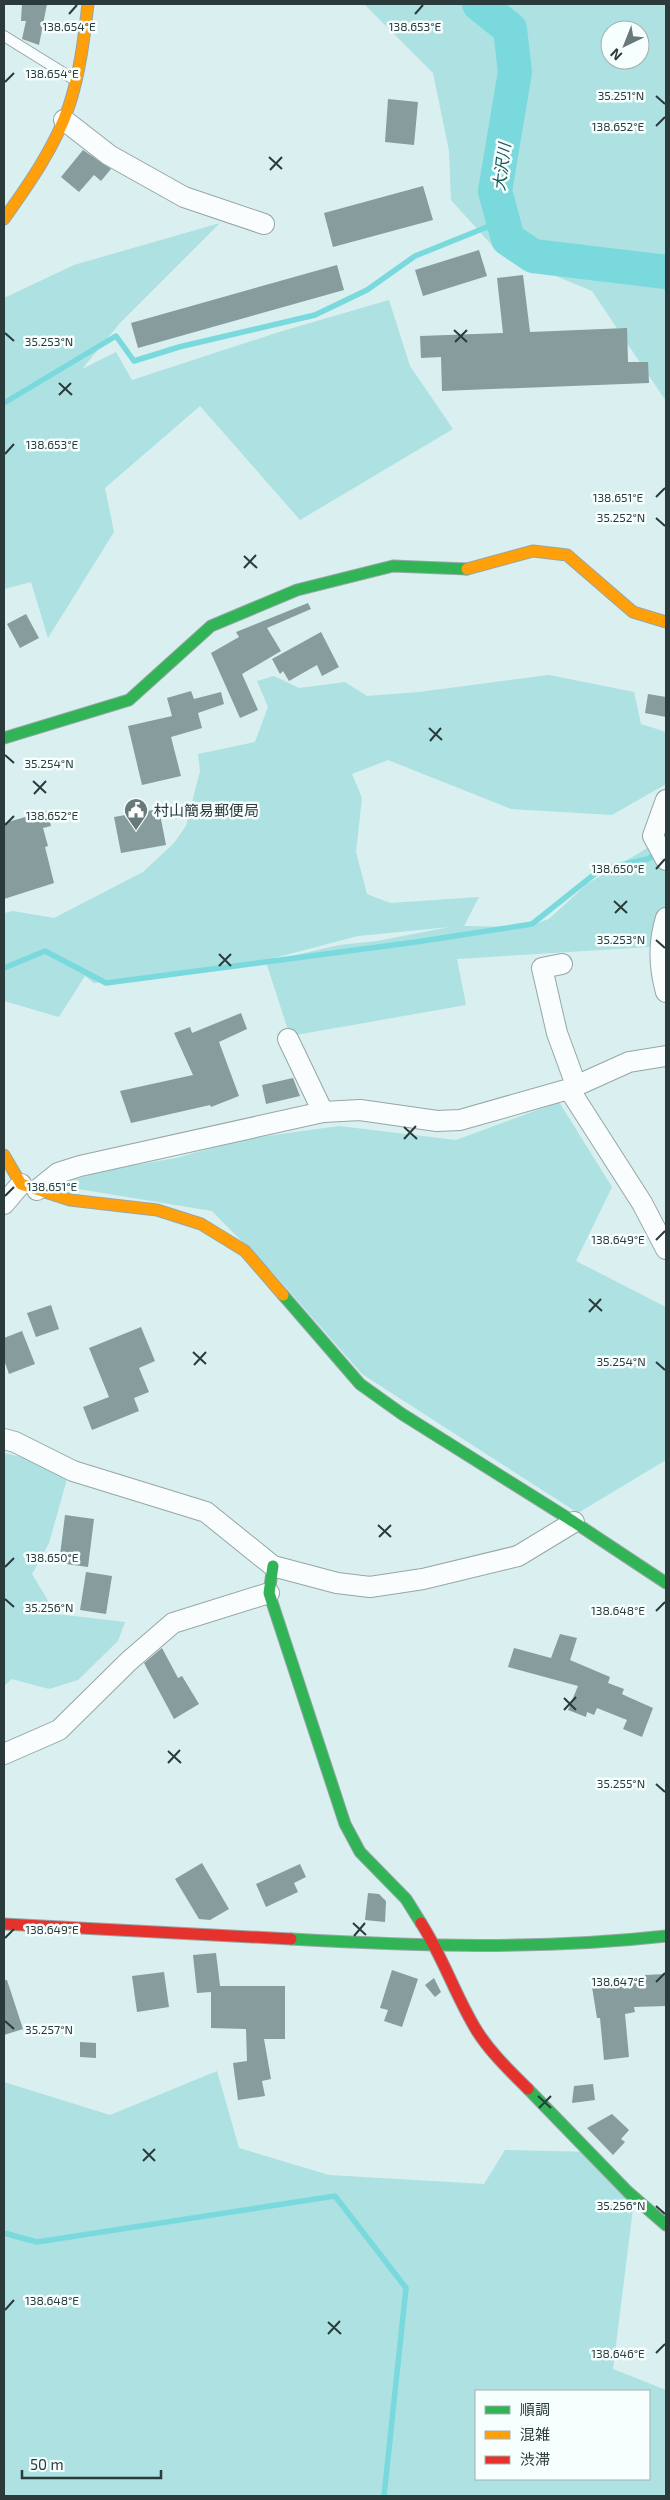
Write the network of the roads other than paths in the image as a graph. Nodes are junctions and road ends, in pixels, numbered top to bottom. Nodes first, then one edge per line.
1 (88, 4) edge
2 (4, 36) edge
3 (75, 80) junction
4 (64, 120) junction
5 (4, 219) edge
6 (264, 224) dead end
7 (666, 622) edge
8 (4, 738) edge
9 (666, 800) edge
10 (666, 860) edge
11 (666, 918) edge
12 (562, 964) dead end
13 (666, 992) edge
14 (288, 1039) dead end
15 (666, 1056) edge
16 (572, 1087) junction
17 (323, 1112) junction
18 (4, 1155) edge
19 (29, 1187) junction
20 (4, 1204) edge
21 (666, 1249) edge
22 (4, 1439) edge
23 (574, 1522) junction
24 (273, 1566) junction
25 (666, 1583) edge
26 (268, 1593) junction
27 (4, 1754) edge
28 (4, 1924) edge
29 (666, 1936) edge
30 (436, 1947) junction
31 (666, 2225) edge

1 - 3 street
2 - 3 lane
3 - 4 street
4 - 5 street
4 - 6 street
7 - 8 street
9 - 10 street
11 - 13 street
12 - 16 street
14 - 17 street
15 - 16 street
16 - 17 street
16 - 21 street
17 - 19 street
18 - 19 street
19 - 20 street
19 - 23 street
22 - 24 street
23 - 24 street
23 - 25 street
24 - 26 street
26 - 27 street
26 - 30 street
28 - 30 street
29 - 30 street
30 - 31 street

